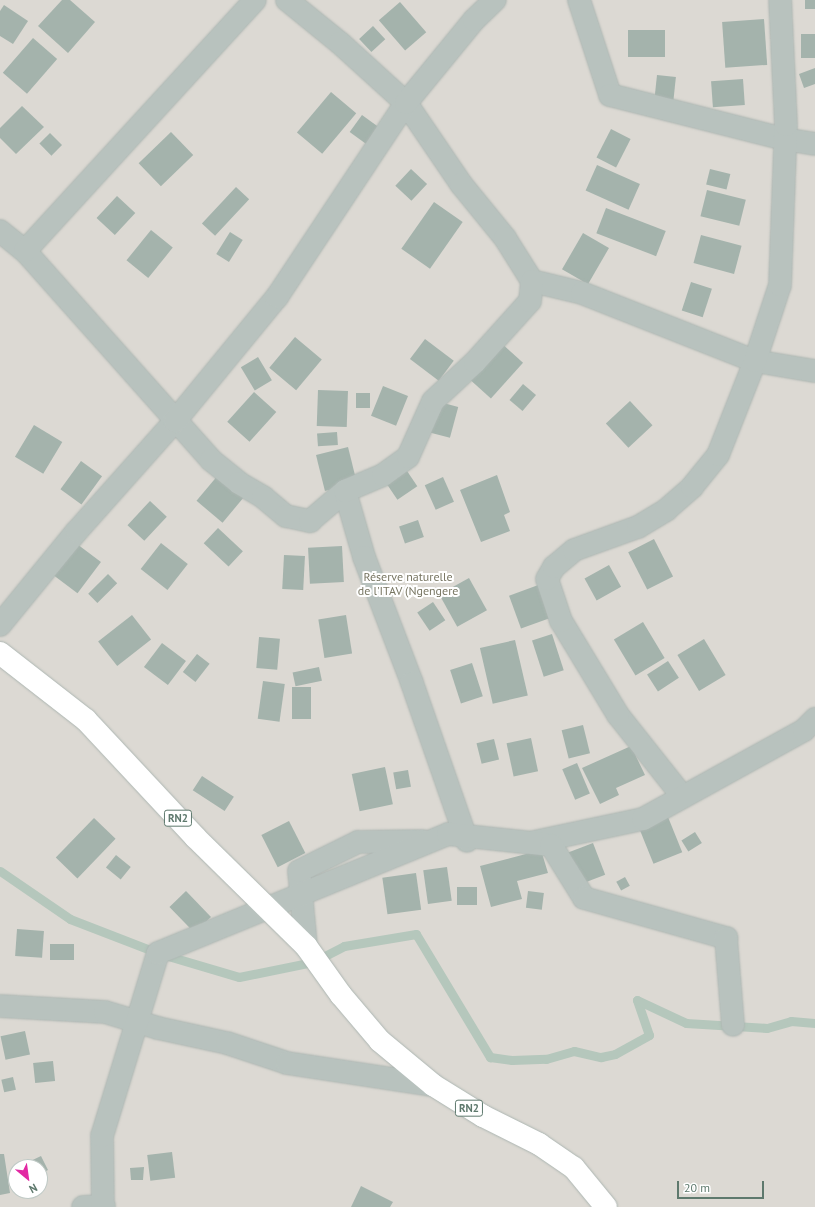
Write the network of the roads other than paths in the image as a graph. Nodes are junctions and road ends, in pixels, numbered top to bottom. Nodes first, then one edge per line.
1 (255, 0) edge
2 (287, 0) edge
3 (495, 0) edge
4 (579, 0) edge
5 (780, 0) edge
6 (406, 103) junction
7 (784, 139) junction
8 (815, 144) edge
9 (0, 231) edge
10 (25, 252) junction
11 (532, 281) junction
12 (755, 361) junction
13 (815, 371) edge
14 (175, 422) junction
15 (345, 491) junction
16 (0, 625) edge
17 (0, 653) edge
18 (811, 728) edge
19 (683, 797) junction
20 (467, 841) junction
21 (306, 946) junction
22 (0, 1006) edge
23 (733, 1024) dead end
24 (433, 1085) junction
25 (96, 1207) edge
26 (606, 1207) edge

1 - 10 street
2 - 6 street
3 - 6 street
4 - 7 street
5 - 7 street
6 - 11 street
6 - 14 street
7 - 8 street
7 - 12 street
9 - 10 street
10 - 14 street
11 - 12 street
11 - 15 street
12 - 13 street
12 - 19 street
14 - 15 street
14 - 16 street
15 - 20 street
17 - 21 highway, RN2
18 - 19 street
19 - 20 street
20 - 21 street
21 - 24 highway, RN2
22 - 24 street
23 - 25 street
24 - 26 highway, RN2

